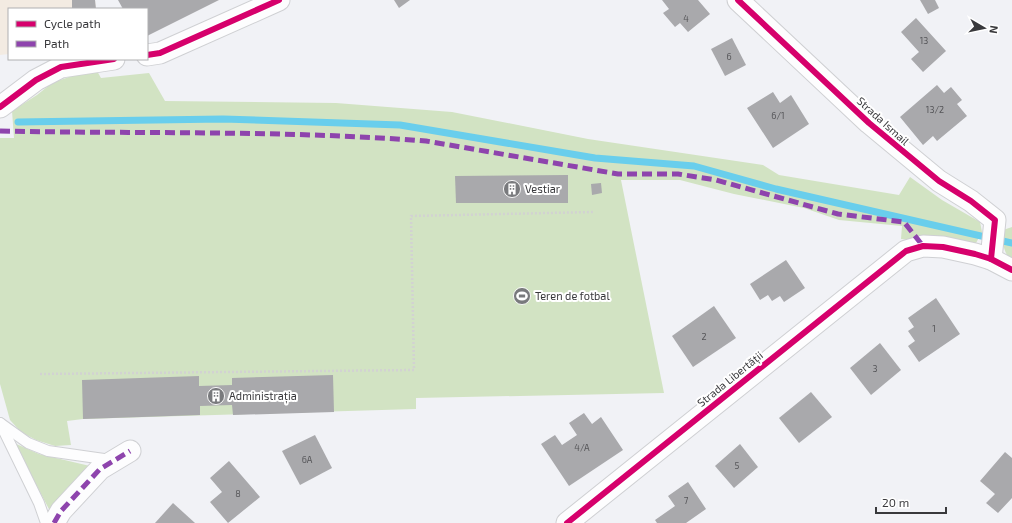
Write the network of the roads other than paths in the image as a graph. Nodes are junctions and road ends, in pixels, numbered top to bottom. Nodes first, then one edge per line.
1 (279, 0) edge
2 (738, 0) edge
3 (148, 55) edge
4 (107, 60) edge
5 (0, 108) edge
6 (991, 259) junction
7 (1012, 270) edge
8 (0, 423) edge
9 (122, 456) joint
10 (46, 523) edge
11 (54, 523) edge
12 (566, 523) edge

1 - 3 street
2 - 6 street, Strada Ismail
4 - 5 street
6 - 7 street
6 - 12 street, Strada Libertății
8 - 9 lane
8 - 10 lane
9 - 11 street

